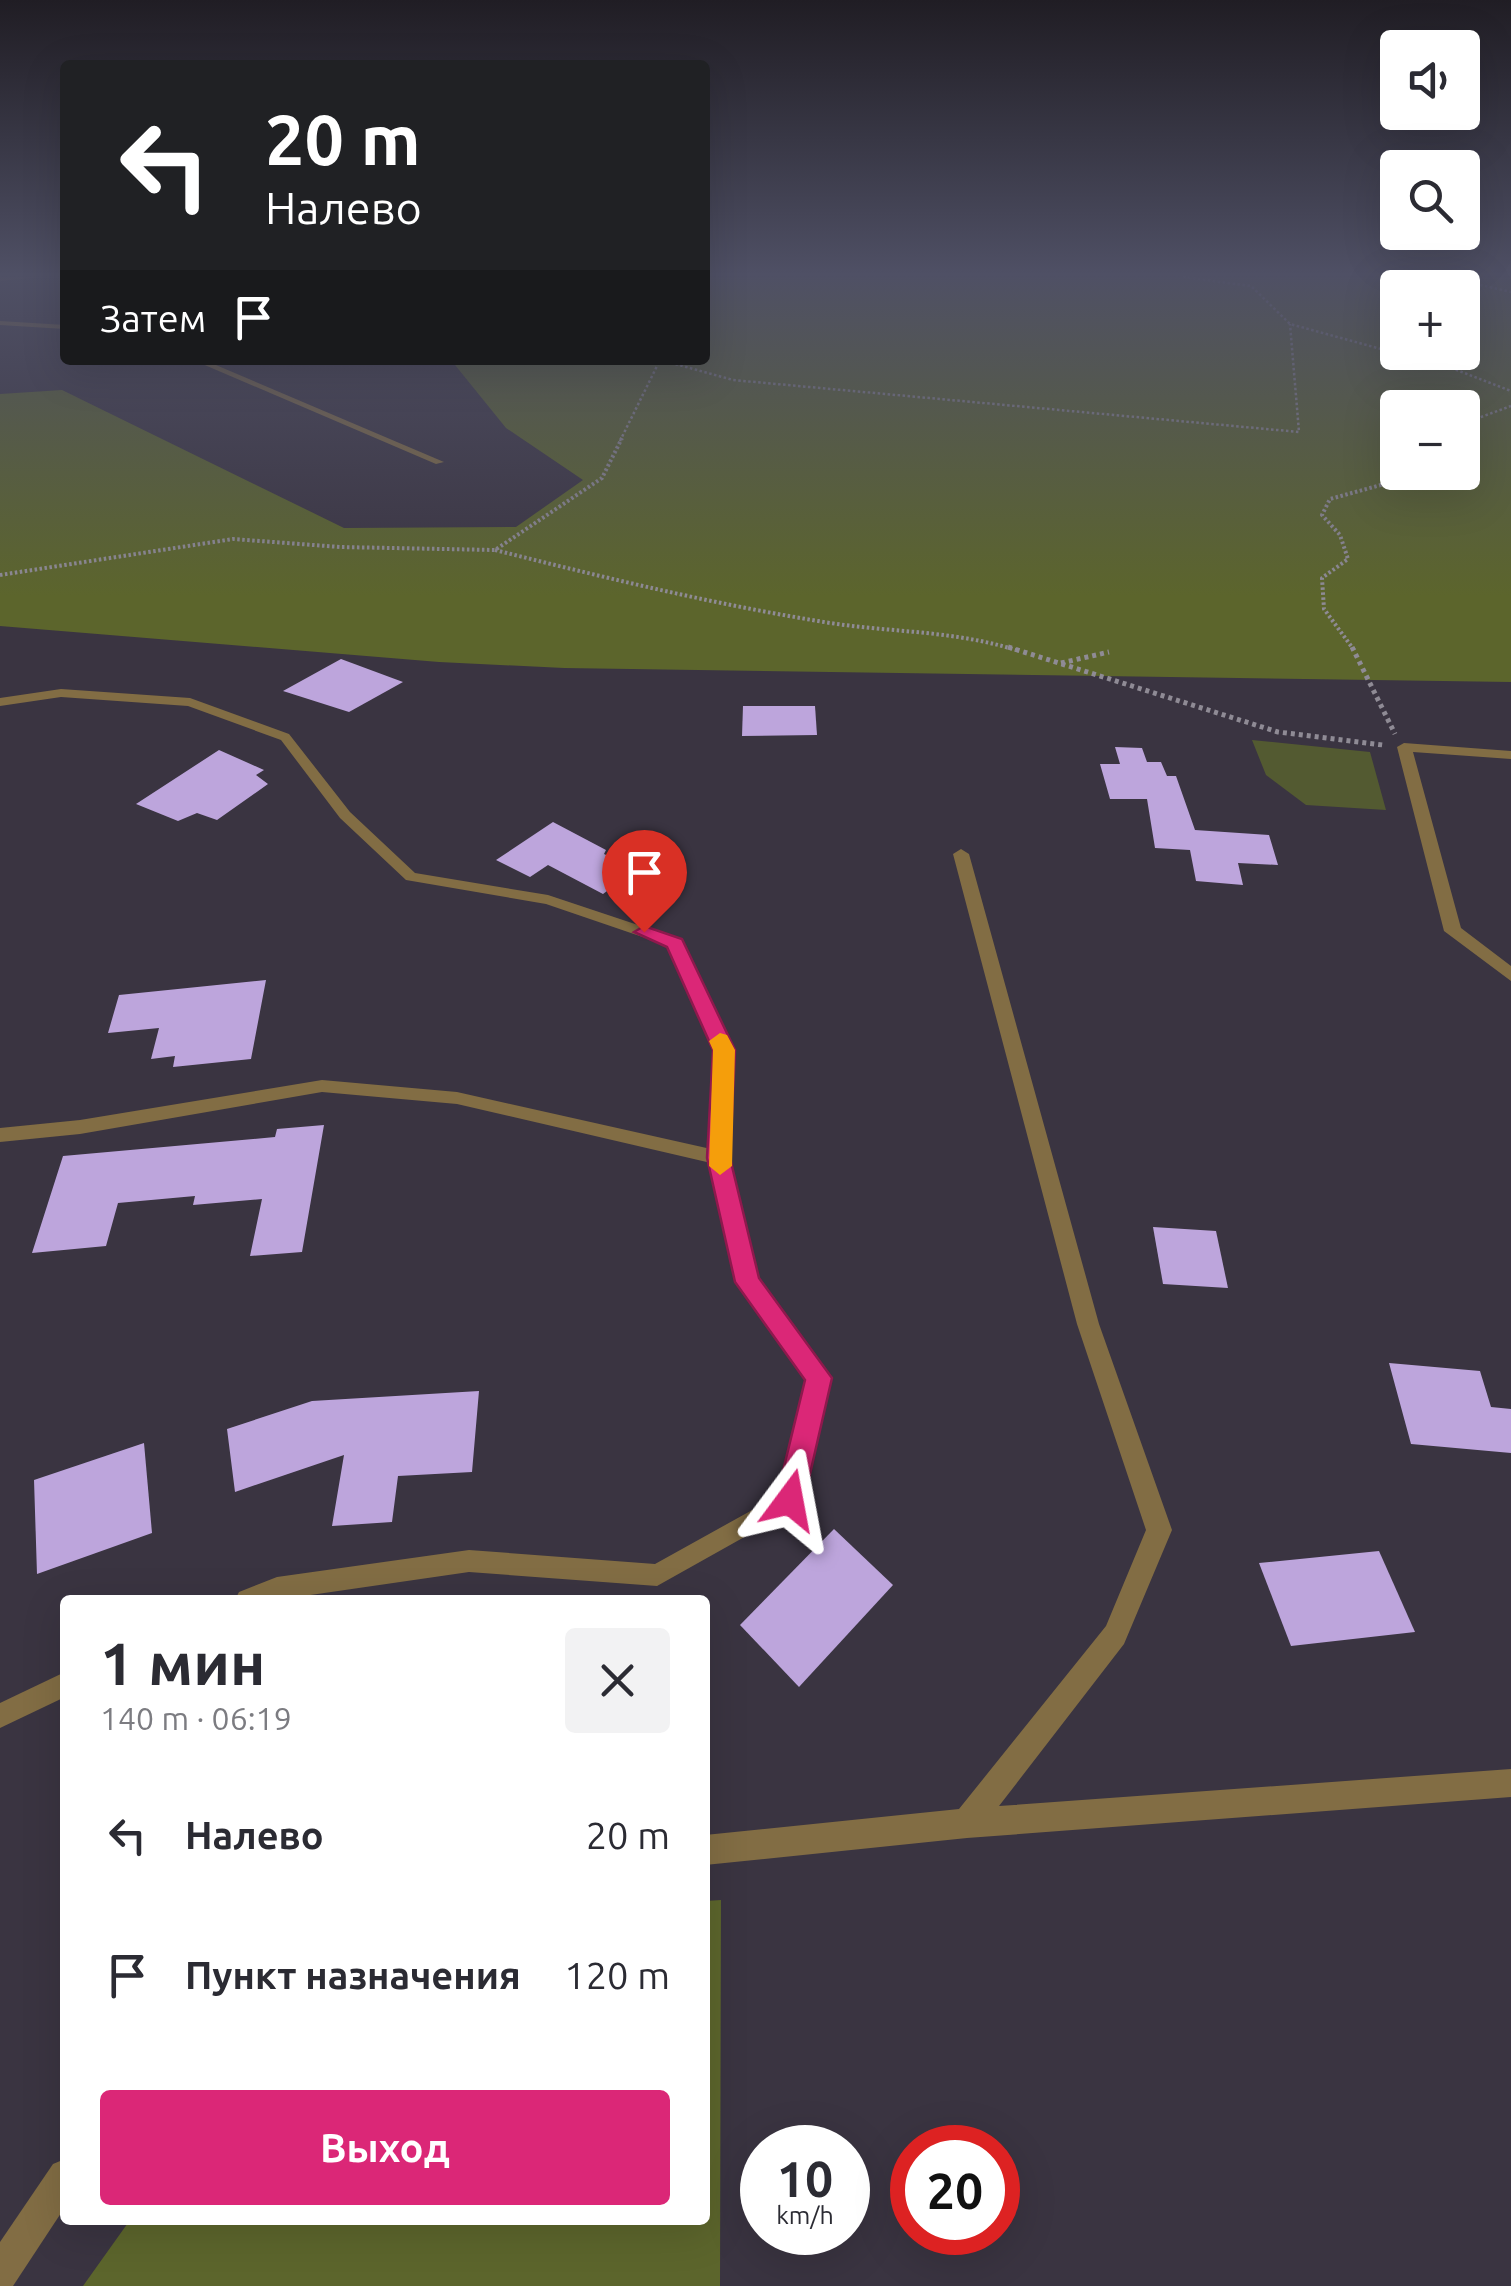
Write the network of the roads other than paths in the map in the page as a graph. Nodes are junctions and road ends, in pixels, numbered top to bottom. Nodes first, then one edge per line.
1 (254, 384) edge
2 (439, 462) dead end
3 (0, 702) edge
4 (1511, 754) edge
5 (962, 854) dead end
6 (1511, 975) edge
7 (0, 1135) edge
8 (719, 1158) junction
9 (260, 1595) edge
10 (60, 1686) edge
11 (0, 1716) edge
12 (1511, 1783) edge
13 (967, 1823) junction
14 (710, 1849) edge
15 (60, 2183) edge
16 (0, 2273) edge

1 - 2 lane
3 - 8 lane
4 - 6 street
5 - 13 street
7 - 8 lane
8 - 9 lane
10 - 11 lane
12 - 13 street
13 - 14 street
15 - 16 street

